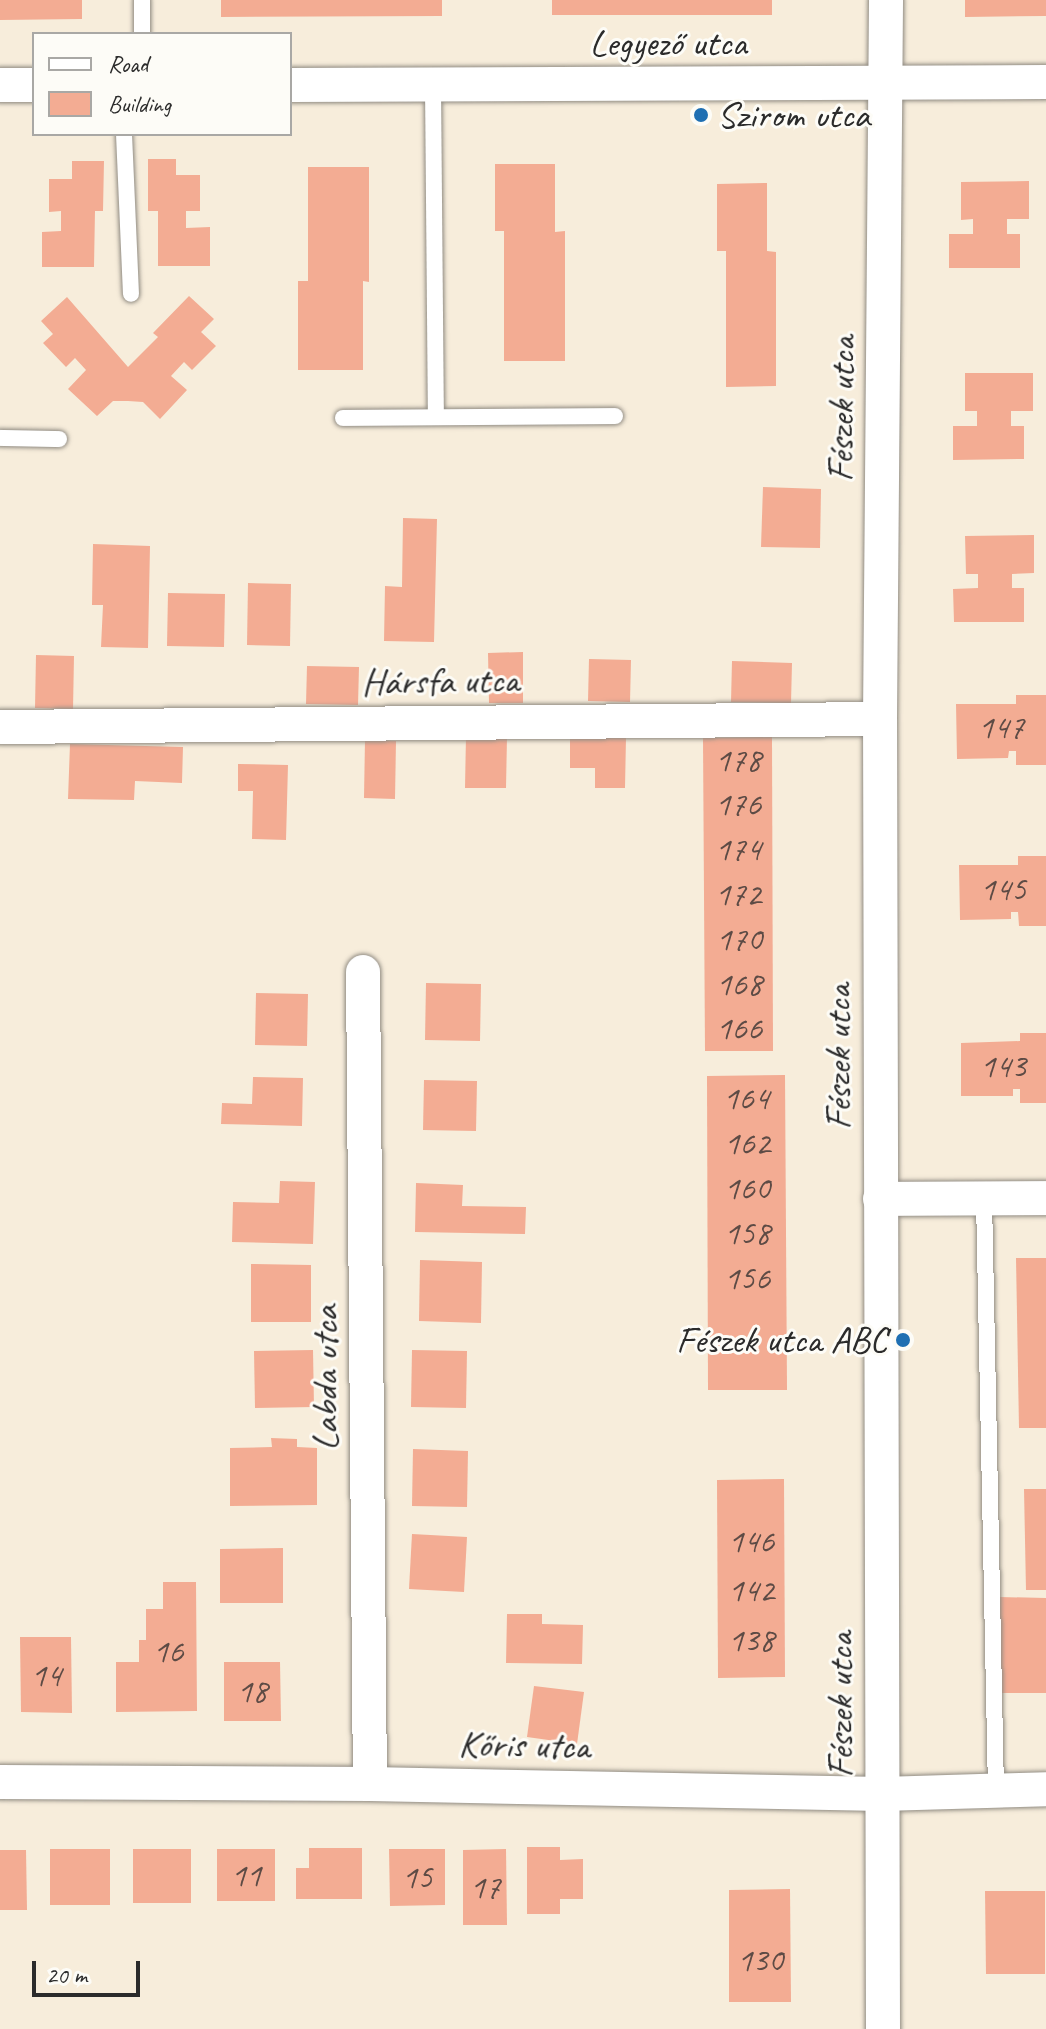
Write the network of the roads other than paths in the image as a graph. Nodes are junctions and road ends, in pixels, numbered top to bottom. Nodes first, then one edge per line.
1 (142, 0) edge
2 (886, 0) edge
3 (142, 32) edge
4 (1046, 82) edge
5 (0, 85) edge
6 (32, 85) edge
7 (292, 85) edge
8 (433, 85) junction
9 (885, 85) junction
10 (124, 136) edge
11 (131, 294) dead end
12 (615, 416) dead end
13 (436, 417) junction
14 (343, 418) dead end
15 (0, 438) edge
16 (59, 439) dead end
17 (880, 719) junction
18 (0, 727) edge
19 (363, 972) dead end
20 (984, 1198) junction
21 (1046, 1198) edge
22 (880, 1199) junction
23 (0, 1782) edge
24 (370, 1784) junction
25 (1046, 1789) edge
26 (996, 1790) junction
27 (882, 1794) junction
28 (883, 2029) edge

1 - 3 lane
2 - 9 street
4 - 9 street, Legyező utca
5 - 6 street
7 - 8 street, Legyező utca
8 - 9 street, Legyező utca
8 - 13 lane
9 - 17 street, Fészek utca
10 - 11 lane
12 - 13 lane
13 - 14 lane
15 - 16 lane
17 - 18 street, Hársfa utca
17 - 22 street, Fészek utca
19 - 24 street, Labda utca
20 - 21 street
20 - 22 street
20 - 26 lane
22 - 27 street, Fészek utca
23 - 24 street, Kőris utca
24 - 27 street, Kőris utca
25 - 26 street, Kőris utca
26 - 27 street, Kőris utca
27 - 28 street, Fészek utca

